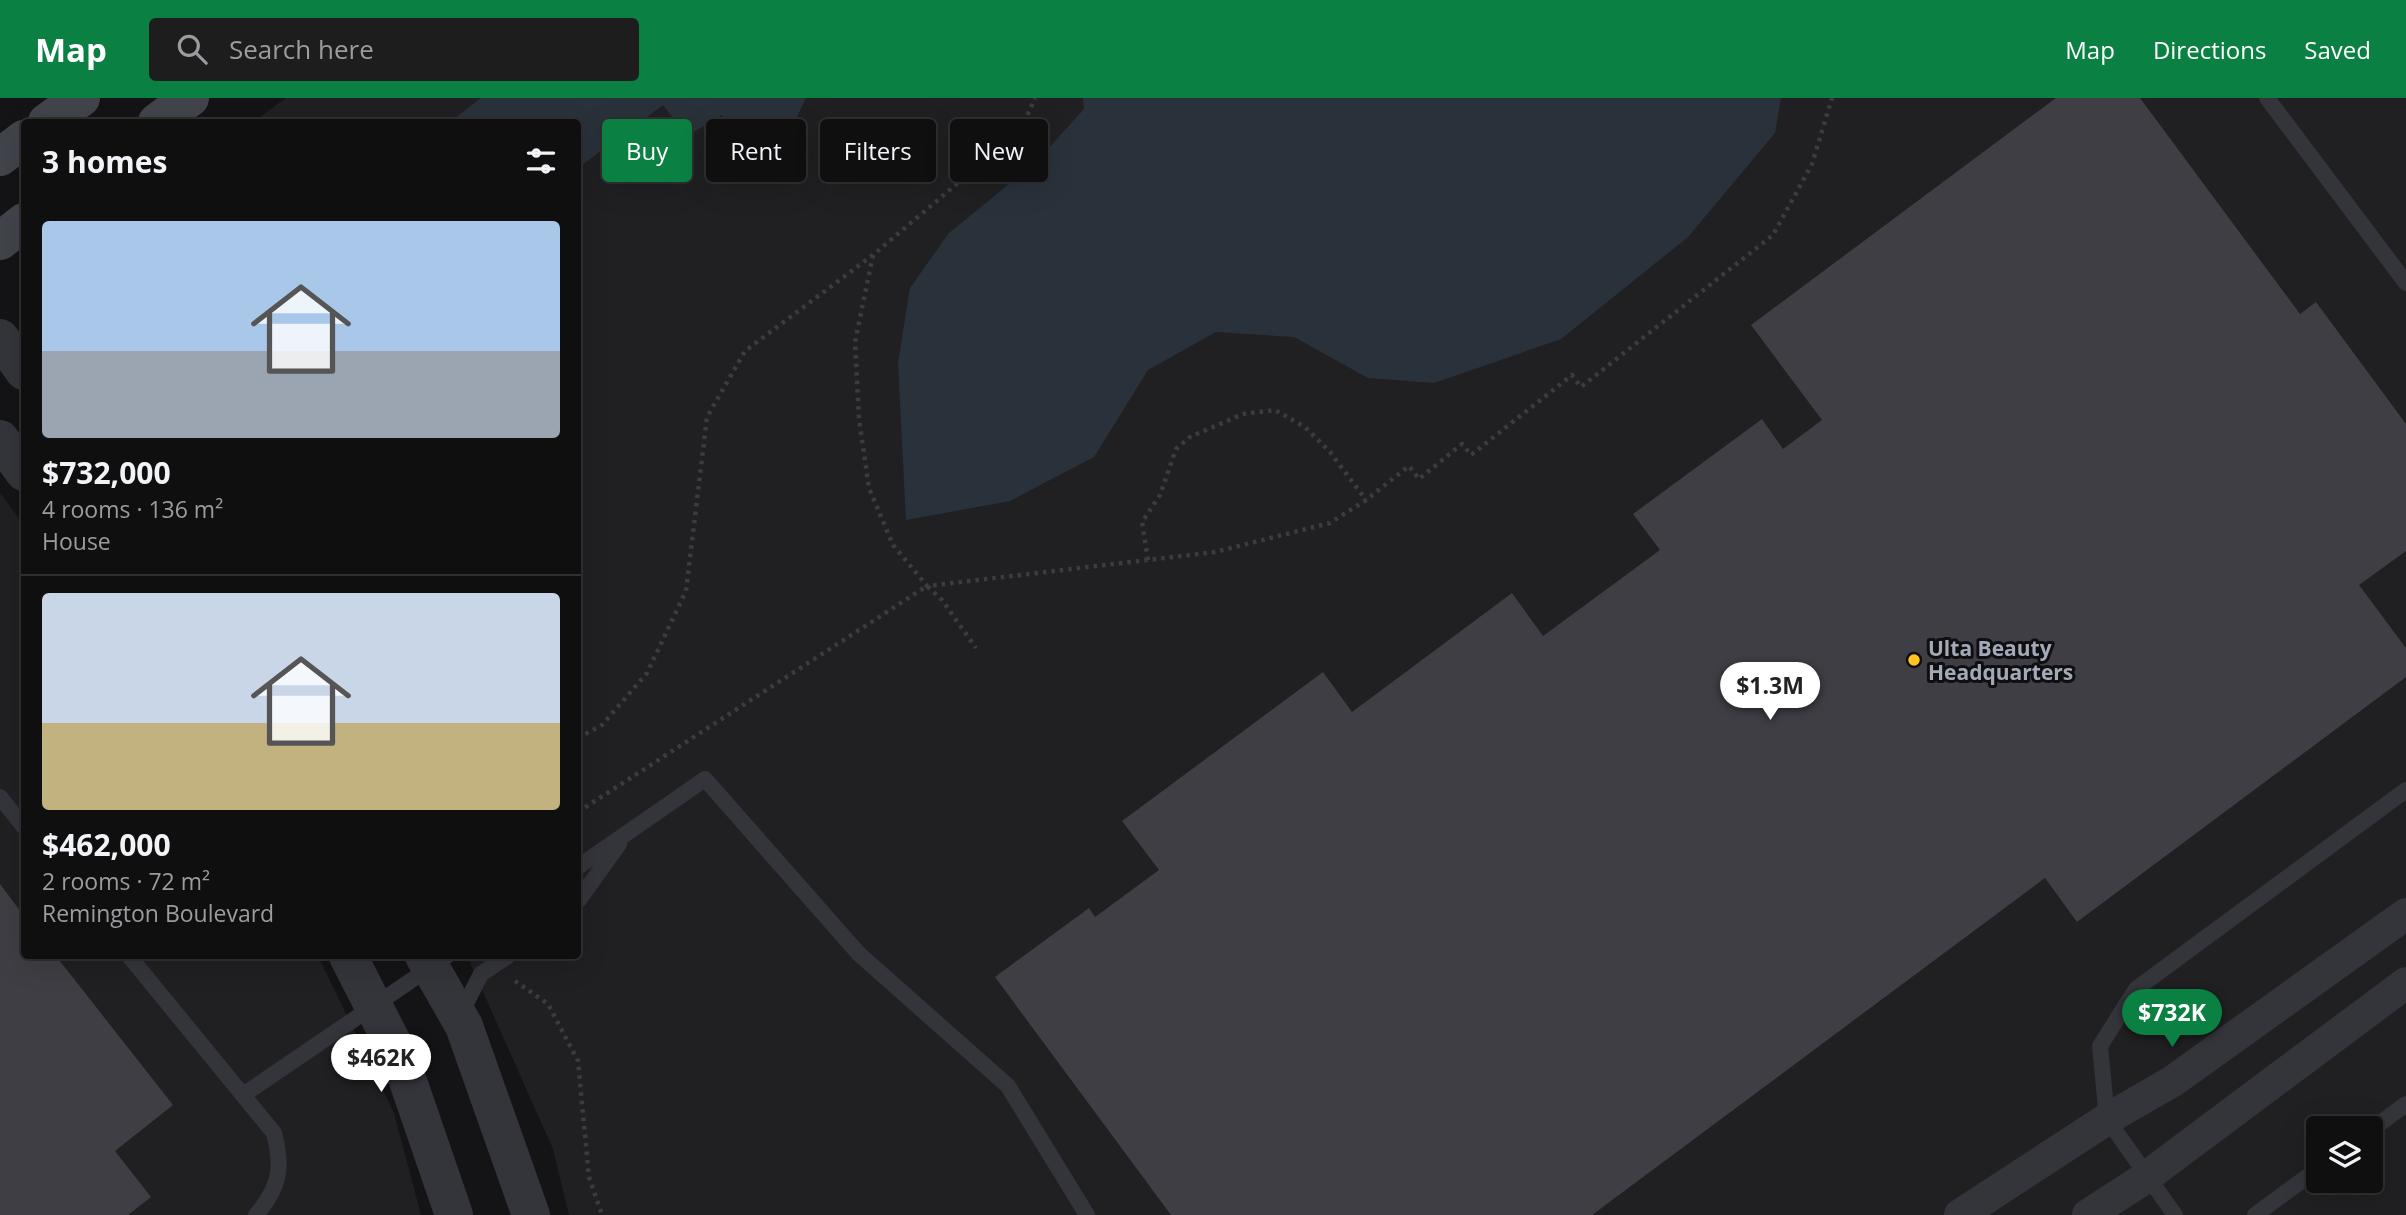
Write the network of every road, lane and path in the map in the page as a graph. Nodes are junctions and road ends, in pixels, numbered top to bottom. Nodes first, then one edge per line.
1 (81, 98) edge
2 (190, 98) edge
3 (1035, 98) edge
4 (1832, 98) edge
5 (2267, 98) edge
6 (51, 119) edge
7 (161, 119) edge
8 (21, 141) edge
9 (0, 157) edge
10 (21, 224) edge
11 (0, 241) edge
12 (873, 255) junction
13 (2406, 283) edge
14 (0, 338) edge
15 (21, 367) edge
16 (0, 439) edge
17 (21, 468) edge
18 (1366, 500) junction
19 (1148, 560) junction
20 (927, 586) junction
21 (975, 648) dead end
22 (581, 736) edge
23 (2406, 790) edge
24 (0, 797) edge
25 (581, 810) edge
26 (21, 823) edge
27 (626, 834) junction
28 (581, 865) edge
29 (581, 897) edge
30 (2406, 914) edge
31 (131, 959) edge
32 (350, 959) edge
33 (434, 959) edge
34 (504, 959) edge
35 (505, 959) edge
36 (2406, 984) edge
37 (373, 1006) junction
38 (459, 1017) junction
39 (243, 1095) junction
40 (2406, 1104) edge
41 (2107, 1119) junction
42 (2383, 1121) edge
43 (2147, 1176) junction
44 (2306, 1178) edge
45 (256, 1215) edge
46 (454, 1215) edge
47 (531, 1215) edge
48 (602, 1215) edge
49 (1087, 1215) edge
50 (1960, 1215) edge
51 (2088, 1215) edge
52 (2175, 1215) edge
53 (2255, 1215) edge

1 - 6 main road
2 - 7 main road
3 - 12 path
4 - 18 path
5 - 13 lane
8 - 9 main road
10 - 11 main road
12 - 20 path
12 - 22 path
14 - 15 street
16 - 17 street
18 - 19 path
18 - 19 path
19 - 20 path
20 - 21 path
20 - 25 path
23 - 41 lane
24 - 26 lane
27 - 28 lane
27 - 29 lane
27 - 49 lane
30 - 41 street
31 - 39 lane
32 - 37 street
33 - 37 lane
33 - 38 street
34 - 38 lane
35 - 48 path
36 - 43 street
37 - 39 lane
37 - 46 street
38 - 47 street
39 - 45 lane
40 - 42 lane
41 - 43 lane
41 - 50 street
43 - 51 street
43 - 52 lane
44 - 53 lane

